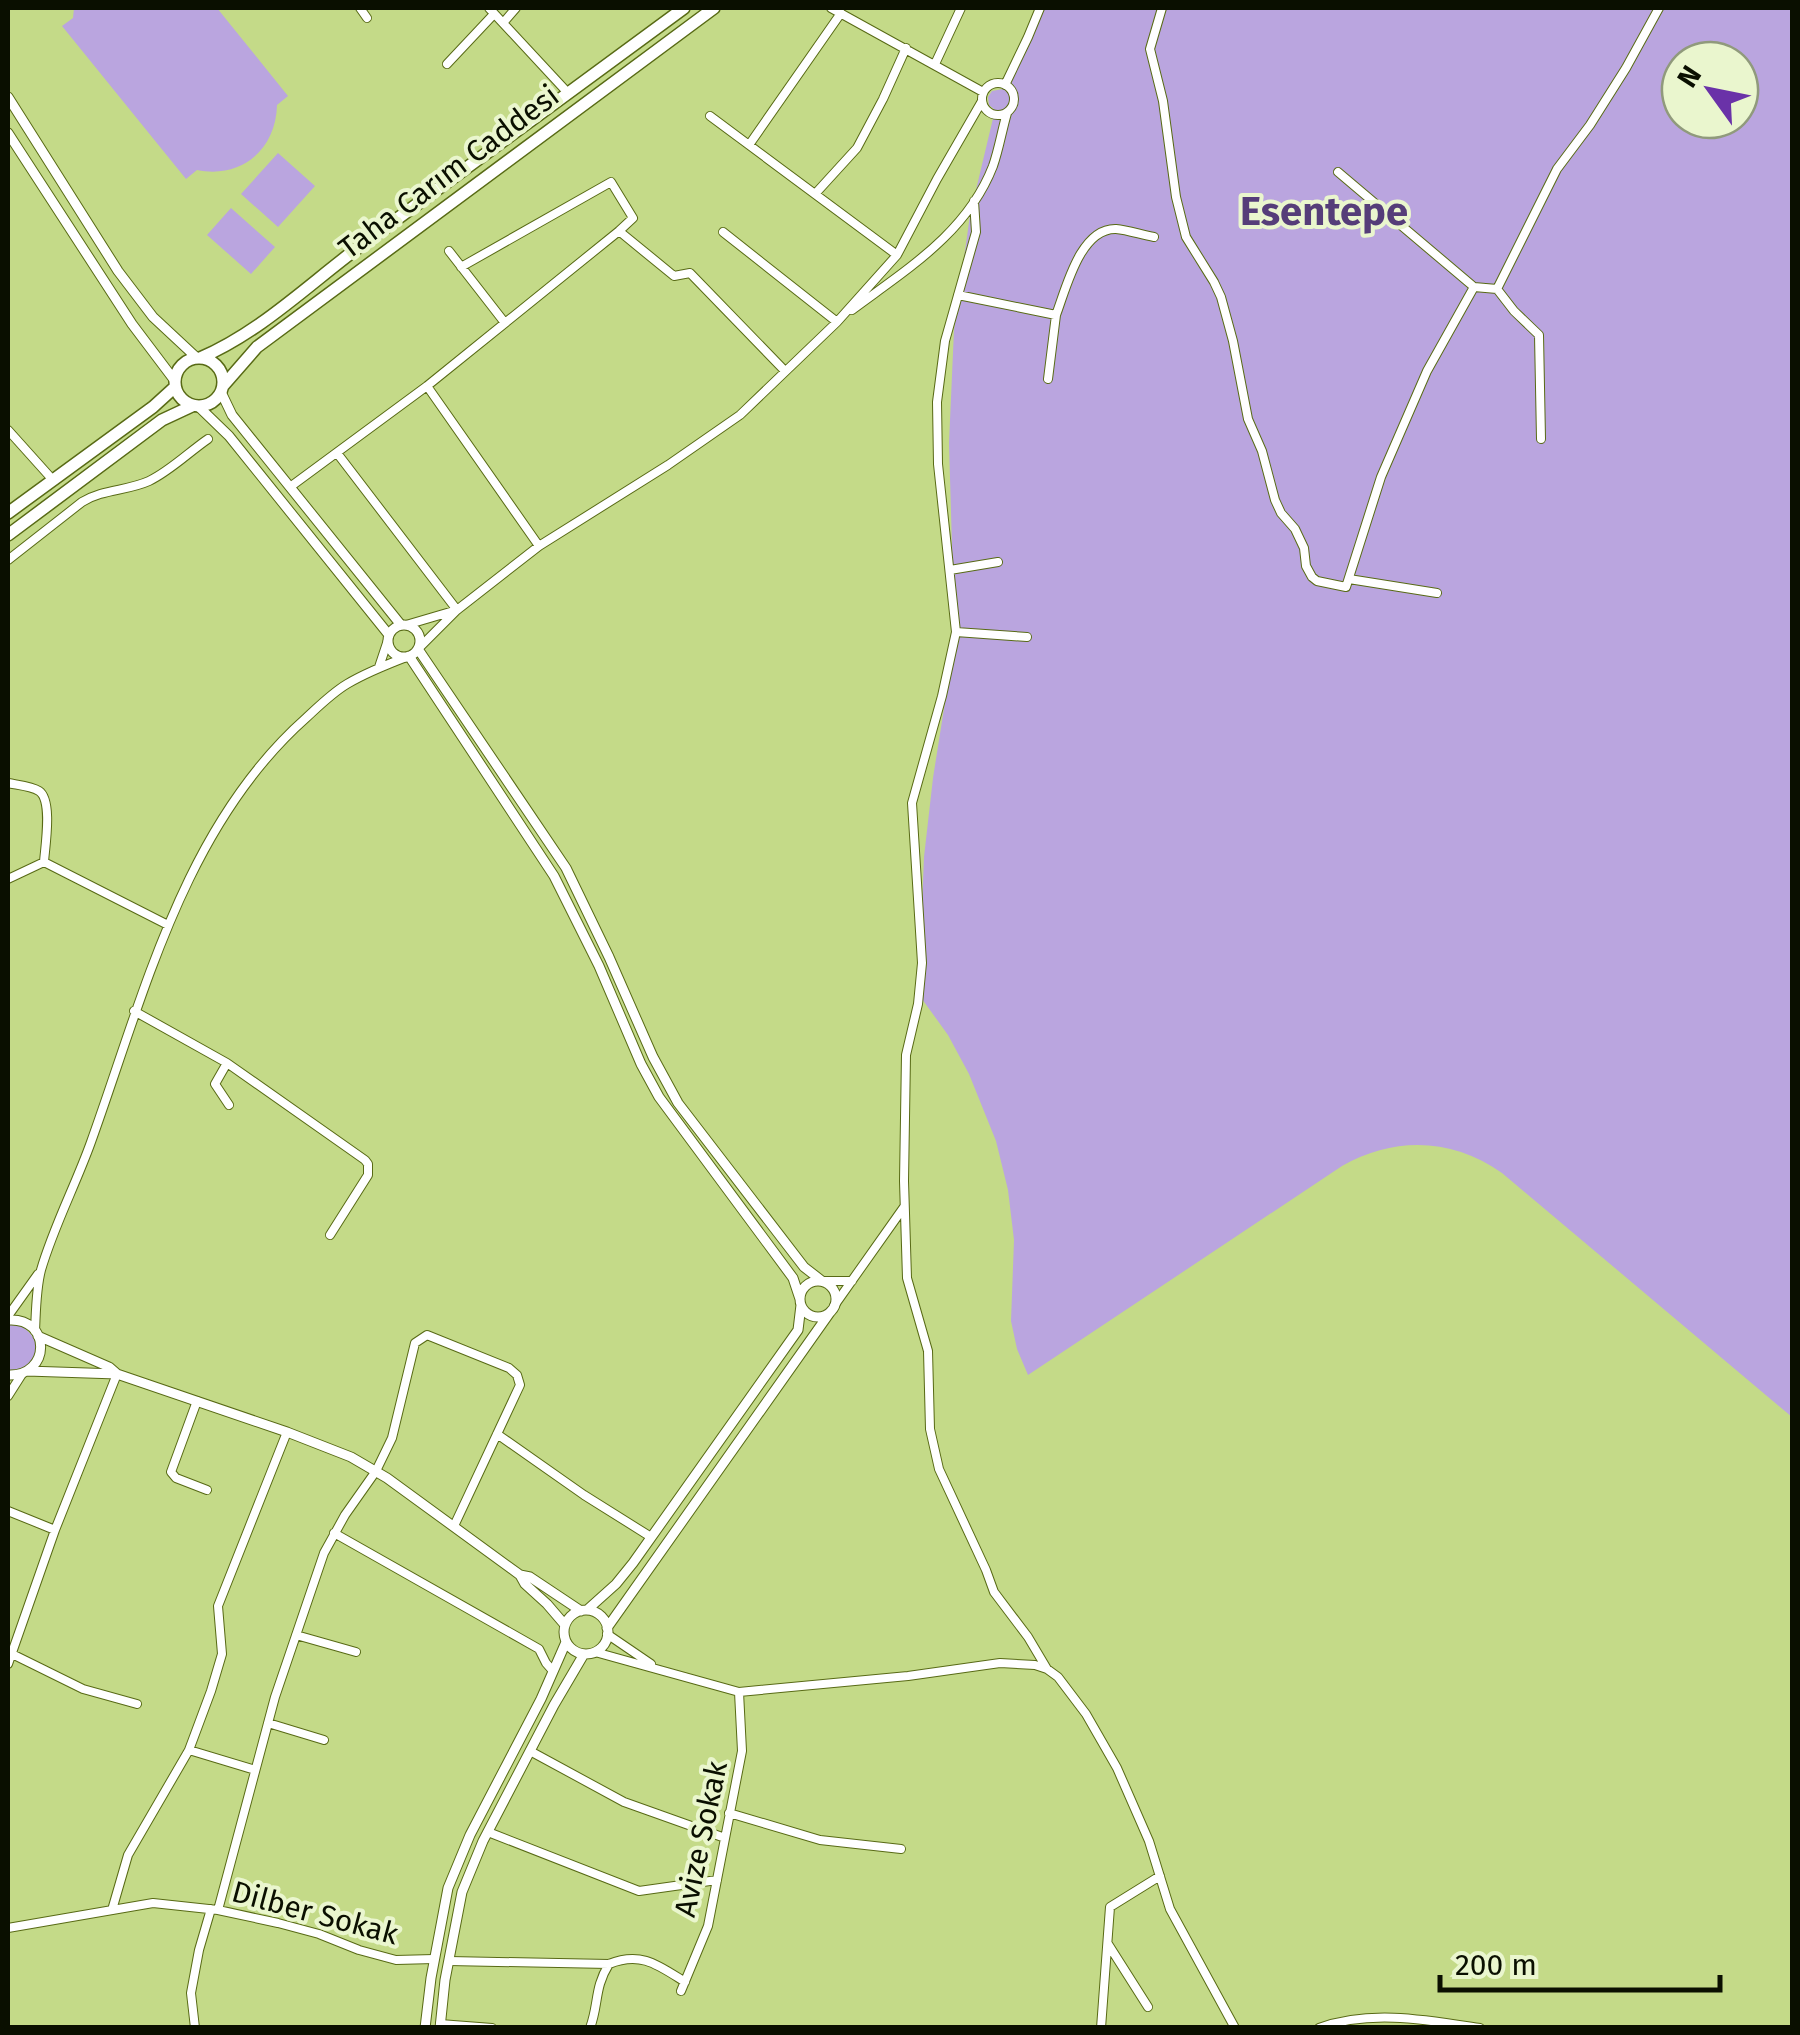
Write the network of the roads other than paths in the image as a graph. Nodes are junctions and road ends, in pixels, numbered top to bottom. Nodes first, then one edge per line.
1 (360, 8) edge
2 (516, 8) edge
3 (684, 8) edge
4 (714, 8) edge
5 (831, 8) edge
6 (960, 8) edge
7 (1040, 8) edge
8 (1162, 8) edge
9 (1659, 8) edge
10 (491, 11) edge
11 (841, 13) junction
12 (367, 18) dead end
13 (503, 23) junction
14 (906, 48) junction
15 (447, 64) dead end
16 (935, 64) junction
17 (1005, 84) junction
18 (568, 92) junction
19 (982, 96) junction
20 (8, 97) edge
21 (1007, 113) junction
22 (710, 116) dead end
23 (8, 133) edge
24 (749, 145) junction
25 (1338, 172) dead end
26 (814, 194) junction
27 (974, 202) junction
28 (620, 231) junction
29 (723, 232) dead end
30 (1154, 237) dead end
31 (448, 251) dead end
32 (897, 255) junction
33 (461, 267) junction
34 (1474, 287) junction
35 (1497, 289) junction
36 (958, 295) junction
37 (1056, 315) junction
38 (836, 322) junction
39 (505, 323) junction
40 (198, 358) junction
41 (786, 371) junction
42 (1048, 379) dead end
43 (175, 384) junction
44 (427, 386) junction
45 (222, 389) junction
46 (195, 406) junction
47 (8, 430) edge
48 (208, 439) dead end
49 (1541, 439) dead end
50 (336, 454) junction
51 (52, 480) junction
52 (290, 487) junction
53 (8, 514) edge
54 (8, 535) edge
55 (539, 546) junction
56 (8, 560) edge
57 (998, 562) dead end
58 (950, 570) junction
59 (1349, 579) junction
60 (1437, 593) dead end
61 (457, 610) junction
62 (403, 625) junction
63 (956, 632) junction
64 (388, 637) junction
65 (1027, 637) dead end
66 (414, 652) junction
67 (379, 667) junction
68 (8, 782) edge
69 (44, 862) junction
70 (8, 879) edge
71 (168, 924) junction
72 (134, 1011) junction
73 (227, 1063) junction
74 (228, 1105) dead end
75 (905, 1205) junction
76 (330, 1235) dead end
77 (41, 1270) junction
78 (822, 1281) junction
79 (852, 1282) junction
80 (801, 1302) junction
81 (833, 1308) junction
82 (8, 1318) edge
83 (37, 1333) junction
84 (25, 1372) junction
85 (8, 1374) edge
86 (117, 1374) junction
87 (8, 1396) edge
88 (197, 1401) junction
89 (286, 1432) junction
90 (496, 1434) junction
91 (376, 1470) junction
92 (207, 1490) dead end
93 (8, 1512) edge
94 (454, 1526) junction
95 (55, 1530) junction
96 (334, 1533) junction
97 (651, 1536) junction
98 (520, 1575) junction
99 (584, 1611) junction
100 (8, 1618) edge
101 (22, 1623) junction
102 (565, 1626) junction
103 (607, 1631) junction
104 (296, 1634) junction
105 (566, 1642) junction
106 (9, 1652) edge
107 (356, 1652) dead end
108 (590, 1653) junction
109 (8, 1664) edge
110 (658, 1670) junction
111 (1047, 1670) junction
112 (554, 1671) junction
113 (739, 1692) junction
114 (137, 1704) dead end
115 (268, 1723) junction
116 (324, 1740) dead end
117 (188, 1750) junction
118 (530, 1751) junction
119 (255, 1770) junction
120 (729, 1813) junction
121 (488, 1832) junction
122 (725, 1838) junction
123 (901, 1849) dead end
124 (1160, 1876) junction
125 (717, 1880) junction
126 (112, 1910) junction
127 (214, 1910) junction
128 (8, 1928) edge
129 (1108, 1943) junction
130 (434, 1959) junction
131 (449, 1961) junction
132 (609, 1964) junction
133 (1148, 2007) dead end
134 (440, 2026) edge
135 (195, 2028) edge
136 (425, 2028) edge
137 (492, 2028) edge
138 (590, 2028) edge
139 (1101, 2028) edge
140 (1235, 2028) edge
141 (1319, 2028) edge
142 (1480, 2028) edge

1 - 12 street
2 - 13 street
3 - 18 main road, Taha Carım Caddesi
4 - 45 main road, Taha Carım Caddesi
5 - 11 street
6 - 16 street
7 - 17 street
8 - 59 street
9 - 35 street
10 - 13 street
10 - 15 street
11 - 14 street
11 - 24 street
13 - 18 street
14 - 16 street
14 - 26 street
16 - 19 street
17 - 19 street
17 - 21 street
18 - 40 main road, Taha Carım Caddesi
19 - 21 street
19 - 32 street
20 - 40 street
21 - 27 street
22 - 24 street
23 - 43 street
24 - 26 street
25 - 34 street
26 - 32 street
27 - 36 street
27 - 38 street
28 - 33 street
28 - 39 street
28 - 41 street
29 - 38 street
30 - 37 street
31 - 33 street
32 - 38 street
33 - 39 street
34 - 35 street
34 - 59 street
35 - 49 street
36 - 37 street
36 - 58 street
37 - 42 street
38 - 41 street
39 - 44 street
40 - 43 main road
40 - 45 main road
41 - 55 street
43 - 46 main road
43 - 51 main road
44 - 50 street
44 - 55 street
45 - 46 main road
45 - 52 street
46 - 54 main road
46 - 64 street
47 - 51 street
48 - 56 street
50 - 52 street
50 - 61 street
51 - 53 main road
52 - 62 street
55 - 61 street
57 - 58 street
58 - 63 street
59 - 60 street
61 - 62 street
61 - 66 street
62 - 64 street
62 - 66 street
63 - 65 street
63 - 75 street
64 - 66 street
64 - 67 street
66 - 67 street
66 - 78 street
66 - 80 street
67 - 71 street
68 - 69 street
69 - 70 street
69 - 71 street
71 - 72 street
72 - 73 street
72 - 77 street
73 - 74 street
73 - 76 street
75 - 79 street
75 - 111 street
77 - 82 street
77 - 83 street
78 - 79 street
78 - 80 street
78 - 81 street
79 - 81 street
80 - 81 street
80 - 97 street
81 - 103 street
82 - 83 street
83 - 84 street
83 - 86 street
84 - 85 street
84 - 86 street
84 - 87 street
86 - 88 street
86 - 95 street
88 - 89 street
88 - 92 street
89 - 91 street
89 - 117 street
90 - 91 street
90 - 94 street
90 - 97 street
91 - 94 street
91 - 96 street
93 - 95 street
94 - 98 street
95 - 101 street
96 - 104 street
96 - 112 street
97 - 99 street
98 - 99 street
98 - 102 street
99 - 102 street
99 - 103 street
100 - 101 street
101 - 106 street
102 - 105 street
103 - 108 street
103 - 110 street
104 - 107 street
104 - 115 street
105 - 108 street
105 - 112 street
106 - 109 street
106 - 114 street
108 - 110 street
108 - 118 street
110 - 113 street
111 - 113 street
111 - 124 street
112 - 130 street
113 - 120 street, Avize Sokak
115 - 116 street
115 - 119 street
117 - 119 street
117 - 126 street
118 - 121 street
118 - 122 street
119 - 127 street
120 - 122 street, Avize Sokak
120 - 123 street
121 - 125 street
121 - 131 street
122 - 125 street, Avize Sokak
124 - 129 street
124 - 140 street
125 - 132 street, Avize Sokak
126 - 127 street, Dilber Sokak
126 - 128 street, Dilber Sokak
127 - 130 street, Dilber Sokak
127 - 135 street
129 - 133 street
129 - 139 street
130 - 136 street
131 - 132 street
131 - 134 street
132 - 138 street
134 - 137 street
141 - 142 street

